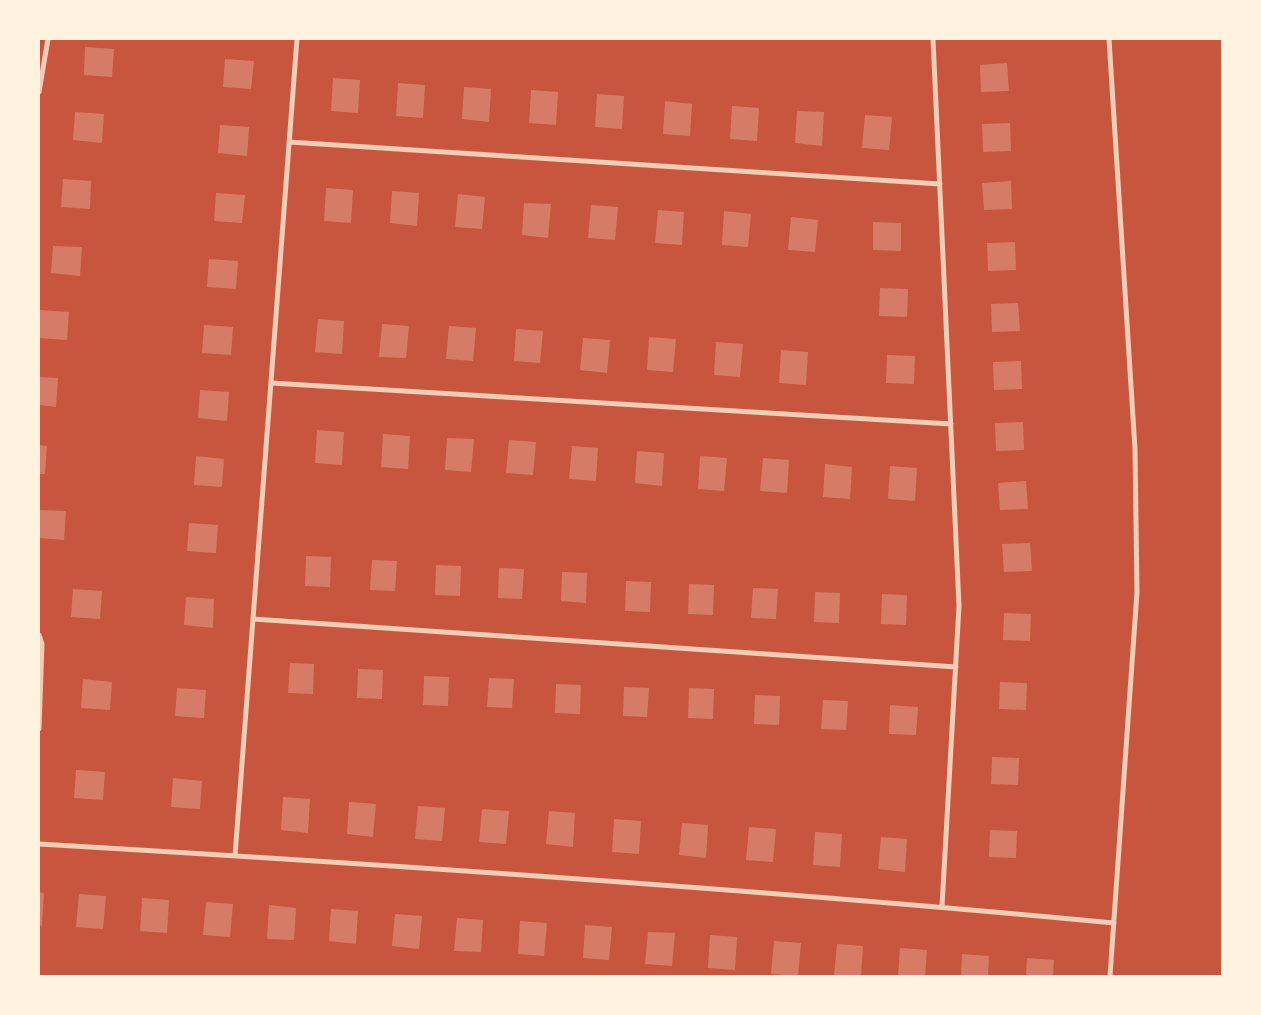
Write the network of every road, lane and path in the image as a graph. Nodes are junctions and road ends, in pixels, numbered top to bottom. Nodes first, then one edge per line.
1 (48, 39) edge
2 (296, 39) edge
3 (933, 39) edge
4 (1109, 39) edge
5 (39, 92) edge
6 (289, 142) junction
7 (940, 184) junction
8 (271, 383) junction
9 (951, 424) junction
10 (253, 619) junction
11 (39, 636) edge
12 (956, 667) junction
13 (39, 729) edge
14 (39, 844) edge
15 (235, 856) junction
16 (942, 906) junction
17 (1114, 923) junction
18 (1110, 976) edge

1 - 5 street
2 - 6 street
3 - 7 street
4 - 17 street
6 - 7 street
6 - 8 street
7 - 9 street
8 - 9 street
8 - 10 street
9 - 12 street
10 - 12 street
10 - 15 street
11 - 13 street
12 - 16 street
14 - 15 street
15 - 16 street
16 - 17 street
17 - 18 street

